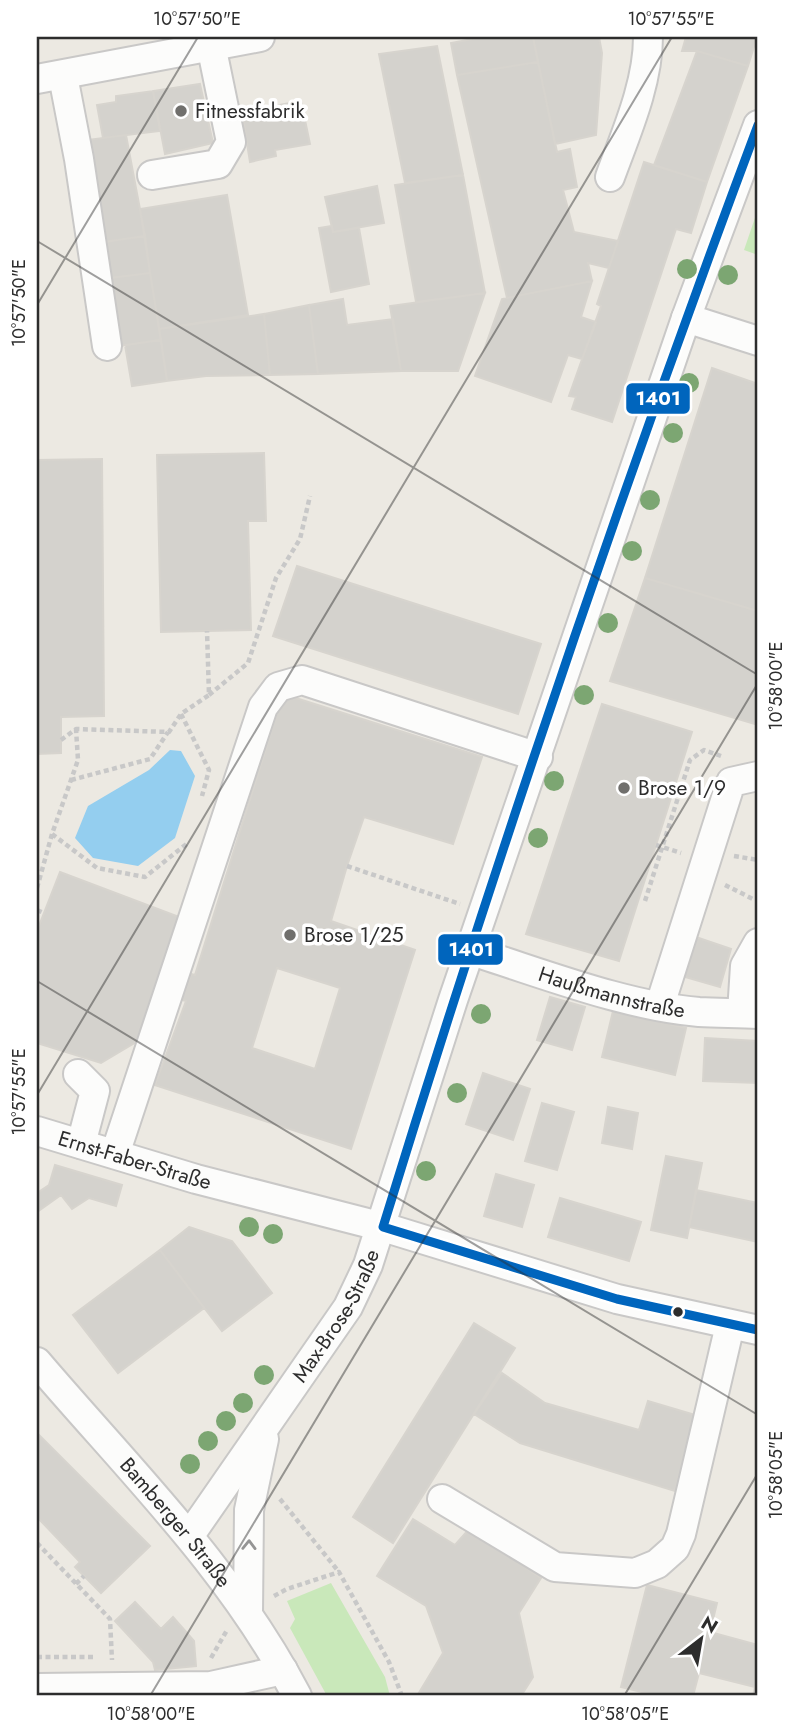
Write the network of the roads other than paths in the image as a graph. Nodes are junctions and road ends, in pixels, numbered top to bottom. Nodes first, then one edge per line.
1 (260, 37) edge
2 (648, 37) edge
3 (211, 45) junction
4 (50, 78) edge
5 (758, 125) edge
6 (152, 175) dead end
7 (610, 177) dead end
8 (687, 318) junction
9 (758, 341) edge
10 (107, 346) dead end
11 (538, 757) junction
12 (758, 776) edge
13 (758, 943) edge
14 (471, 951) junction
15 (660, 1004) junction
16 (750, 1013) edge
17 (78, 1074) dead end
18 (37, 1131) edge
19 (81, 1144) junction
20 (115, 1154) junction
21 (383, 1227) junction
22 (730, 1325) junction
23 (758, 1330) edge
24 (37, 1362) edge
25 (267, 1426) junction
26 (442, 1499) dead end
27 (190, 1535) junction
28 (248, 1613) junction
29 (283, 1670) junction
30 (37, 1688) edge
31 (102, 1690) edge
32 (297, 1696) edge

1 - 3 street
2 - 7 street
3 - 4 street
3 - 6 street
4 - 10 street
5 - 8 street, Max-Brose-Straße
8 - 9 street
8 - 11 street, Max-Brose-Straße
11 - 14 street, Max-Brose-Straße
11 - 20 street
12 - 15 street
13 - 16 street
14 - 15 street, Haußmannstraße
14 - 21 street, Max-Brose-Straße
15 - 16 street, Haußmannstraße
17 - 19 street
18 - 19 street, Ernst-Faber-Straße
19 - 20 street, Ernst-Faber-Straße
20 - 21 street, Ernst-Faber-Straße
21 - 22 street, Ernst-Faber-Straße
21 - 25 street, Max-Brose-Straße
22 - 23 street, Ernst-Faber-Straße
22 - 26 street
24 - 27 street, Bamberger Straße
25 - 27 street, Max-Brose-Straße
28 -> 25 street, Max-Brose-Straße
27 - 28 street, Bamberger Straße
28 - 29 street, Bamberger Straße
29 - 31 street
29 - 32 street, Bamberger Straße
30 - 31 street

